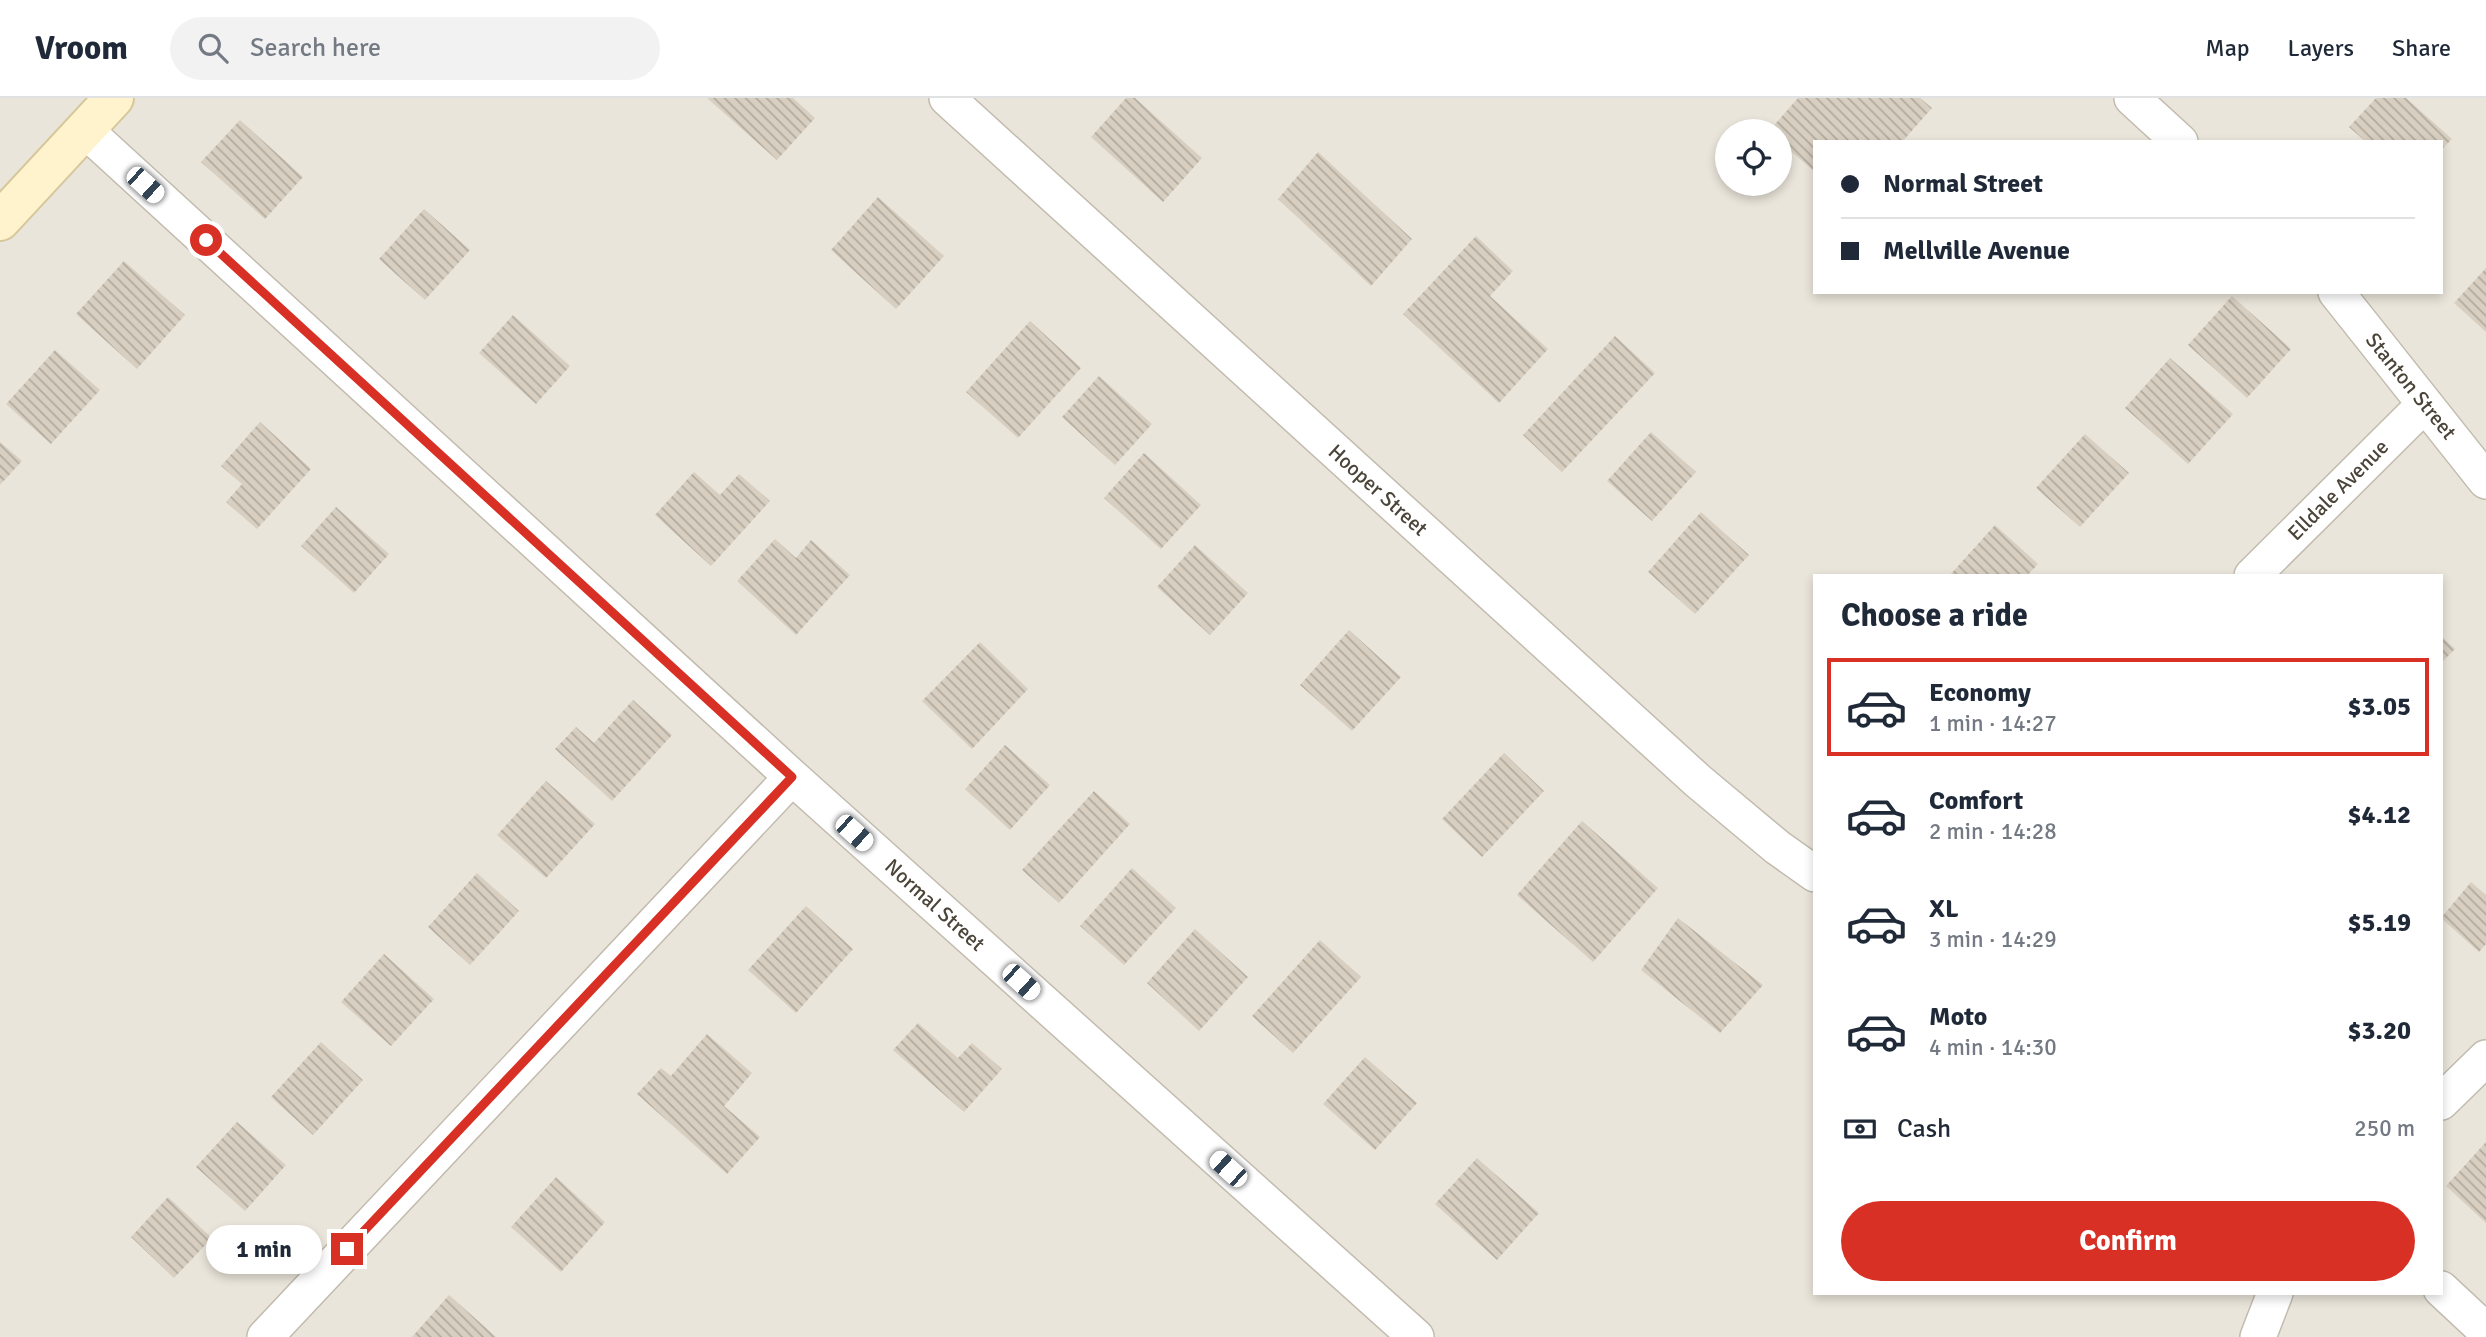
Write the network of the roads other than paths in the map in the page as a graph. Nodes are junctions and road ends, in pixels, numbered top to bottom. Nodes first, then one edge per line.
1 (114, 98) edge
2 (947, 98) edge
3 (2132, 98) edge
4 (85, 130) junction
5 (2178, 140) edge
6 (0, 221) edge
7 (2338, 294) edge
8 (2425, 404) junction
9 (2486, 481) edge
10 (2254, 574) edge
11 (792, 777) junction
12 (1813, 873) edge
13 (2486, 1058) edge
14 (2443, 1100) edge
15 (2443, 1291) edge
16 (2274, 1295) edge
17 (2486, 1331) edge
18 (274, 1334) edge
19 (1416, 1337) edge
20 (2258, 1337) edge

1 - 4 street
2 - 12 street, Hooper Street
3 - 5 street
4 - 6 street
4 - 11 street, Normal Street
7 - 8 street, Stanton Street
8 - 9 street, Stanton Street
8 - 10 street, Elldale Avenue
11 - 18 street
11 - 19 street, Normal Street
13 - 14 street
15 - 17 street
16 - 20 street

